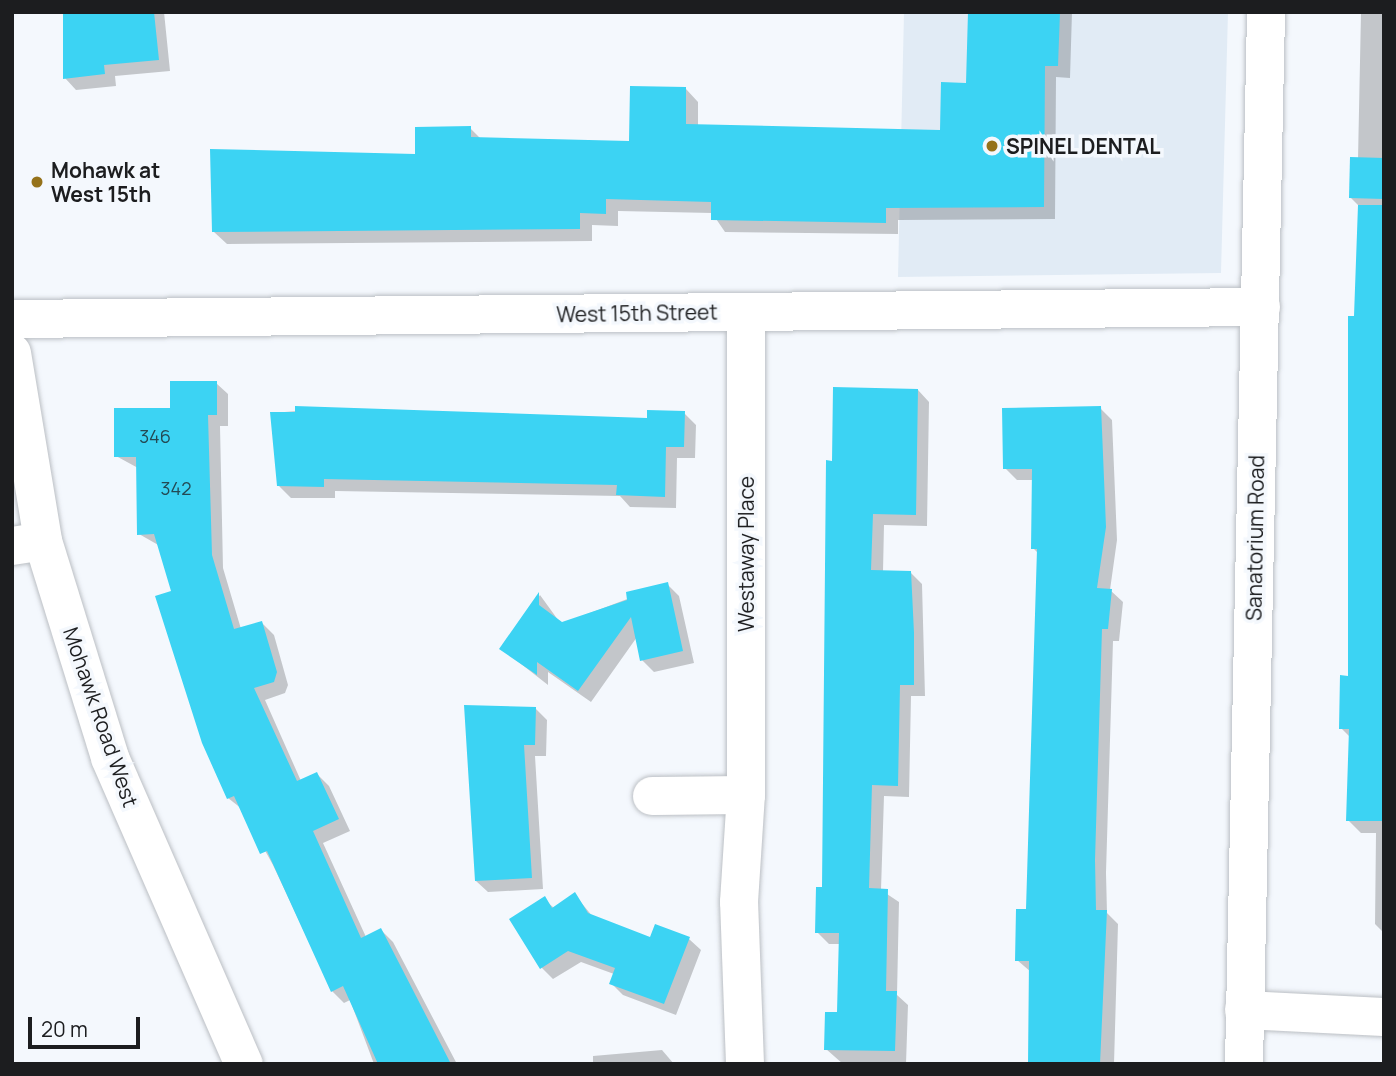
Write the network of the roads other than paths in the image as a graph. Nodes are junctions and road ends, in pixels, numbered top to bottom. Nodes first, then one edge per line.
1 (1266, 12) edge
2 (1261, 307) junction
3 (746, 312) junction
4 (12, 319) edge
5 (12, 353) edge
6 (28, 543) edge
7 (652, 796) dead end
8 (746, 796) junction
9 (1244, 1010) junction
10 (1384, 1017) edge
11 (244, 1064) edge
12 (745, 1064) edge
13 (1244, 1064) edge

1 - 2 street, Sanatorium Road
2 - 3 street, West 15th Street
2 - 9 street, Sanatorium Road
3 - 4 street, West 15th Street
3 - 8 street, Westaway Place
5 - 6 street, Mohawk Road West
6 - 11 street, Mohawk Road West
7 - 8 street
8 - 12 street, Westaway Place
9 - 10 street
9 - 13 street, Sanatorium Road

